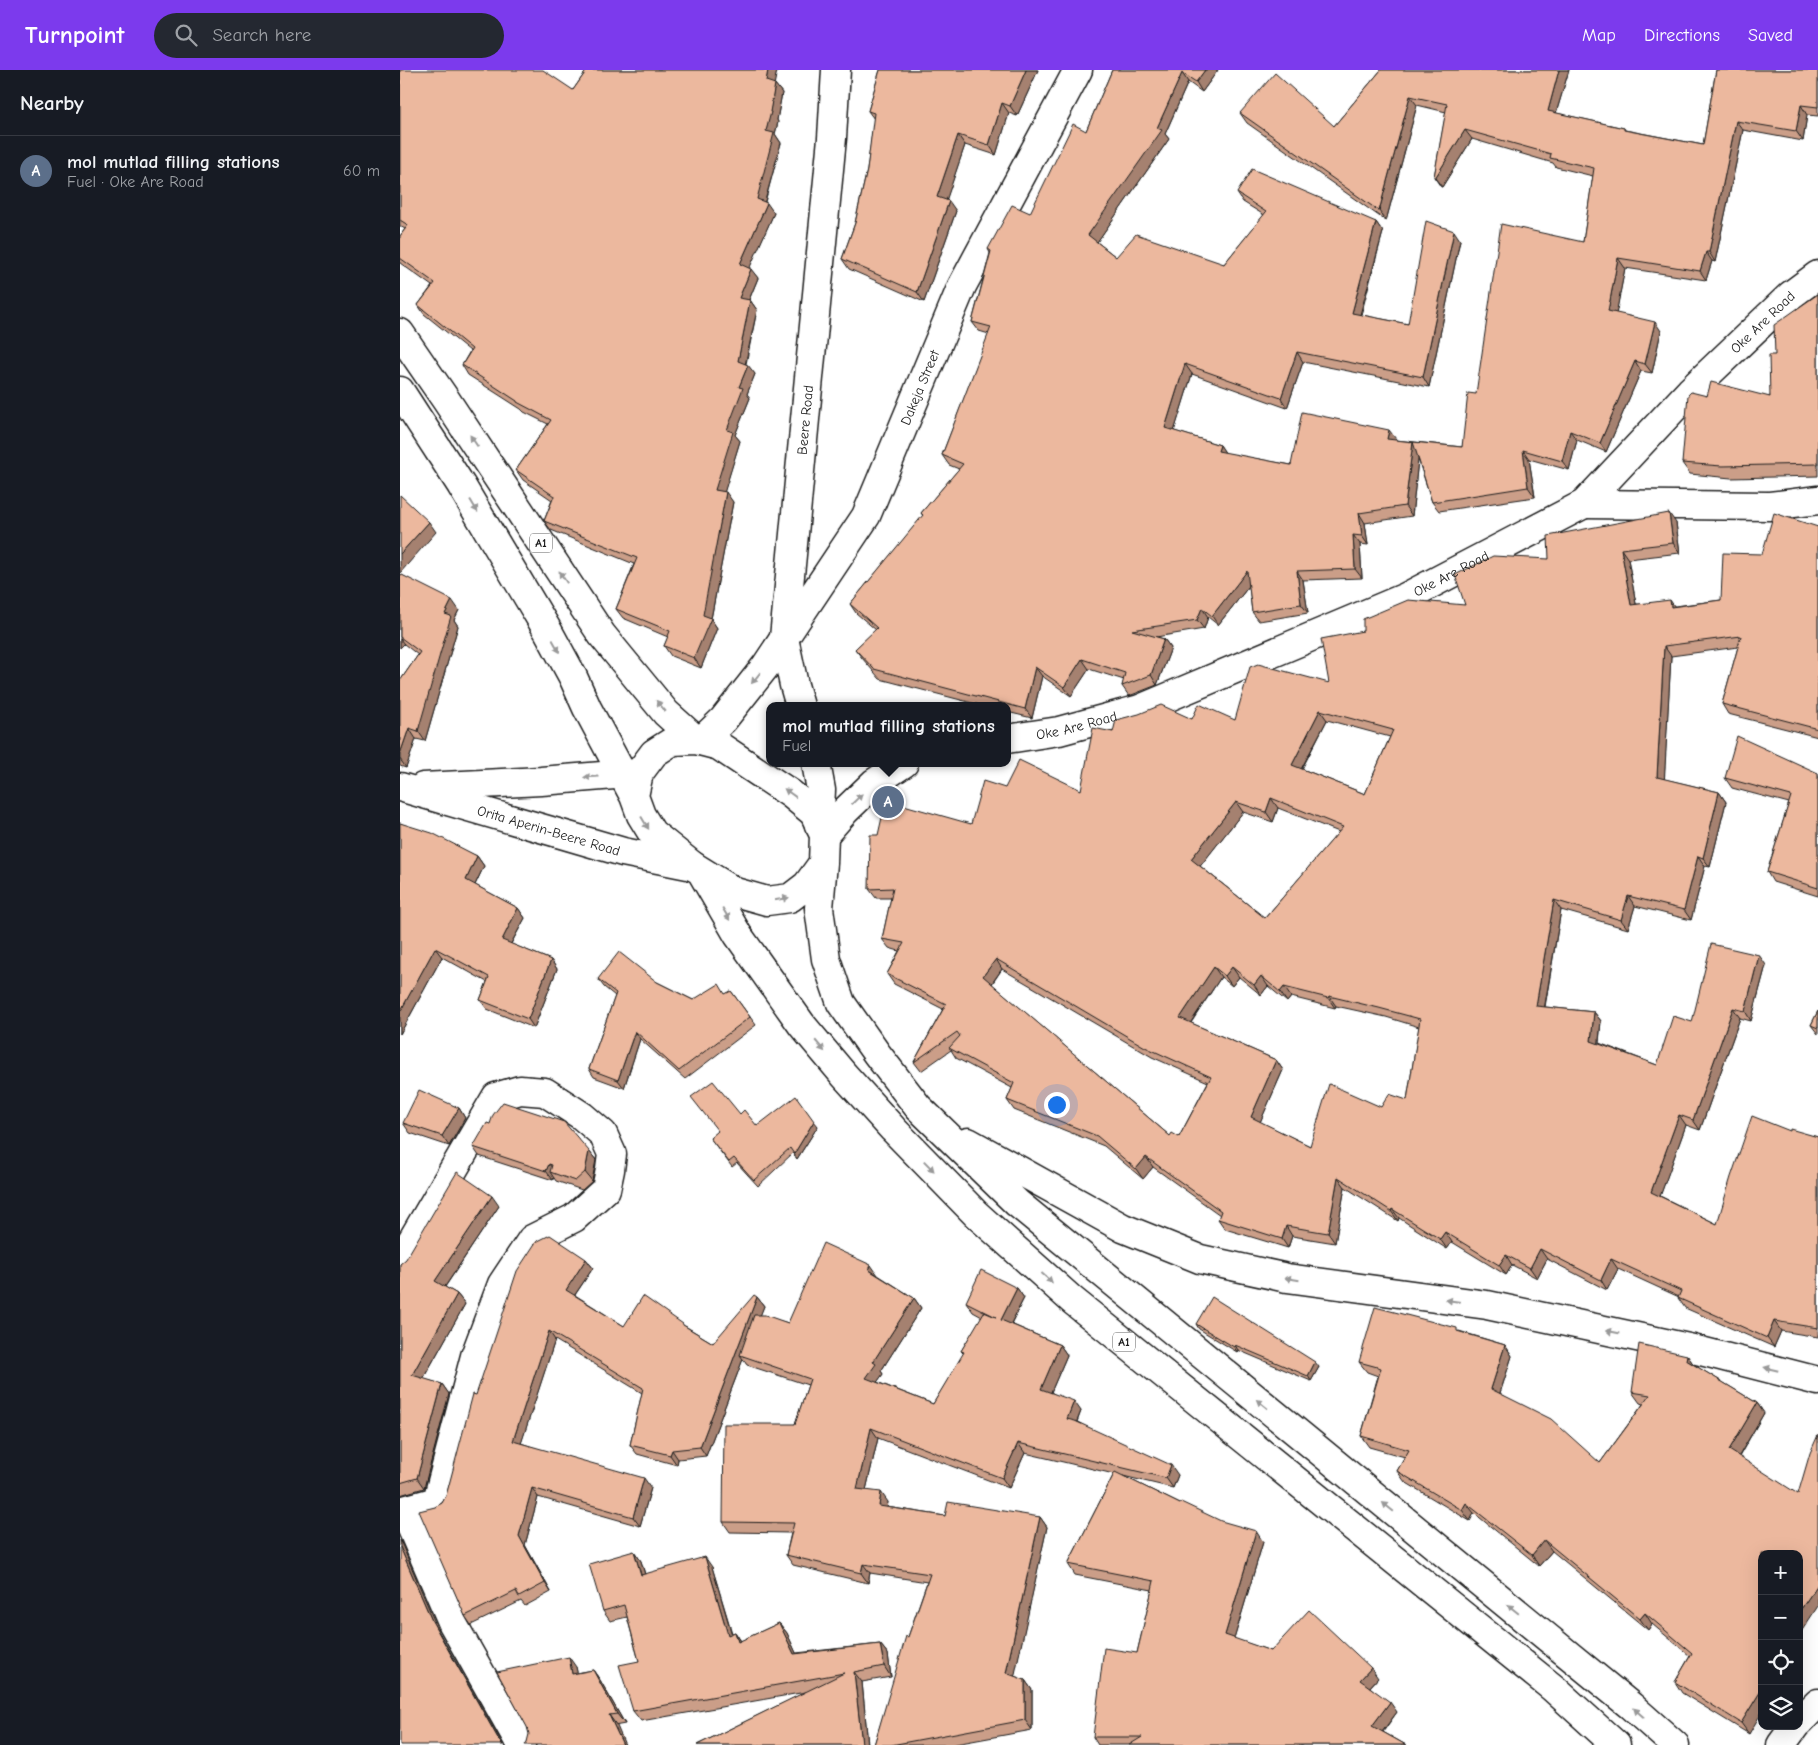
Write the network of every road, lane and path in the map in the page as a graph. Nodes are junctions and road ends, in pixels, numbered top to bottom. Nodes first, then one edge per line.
1 (836, 70) edge
2 (1078, 70) edge
3 (1818, 275) edge
4 (400, 334) edge
5 (400, 392) edge
6 (1818, 500) edge
7 (1584, 504) junction
8 (784, 638) junction
9 (799, 702) edge
10 (1011, 738) edge
11 (699, 740) junction
12 (817, 767) edge
13 (898, 767) edge
14 (632, 781) junction
15 (403, 787) edge
16 (822, 830) junction
17 (823, 863) junction
18 (697, 869) junction
19 (924, 1114) junction
20 (893, 1129) junction
21 (400, 1260) edge
22 (1818, 1381) edge
23 (402, 1504) edge
24 (1818, 1703) edge
25 (1803, 1718) edge
26 (1792, 1730) edge
27 (521, 1745) edge
28 (1616, 1745) edge
29 (1675, 1745) edge
30 (1781, 1745) edge

1 - 8 main road, Beere Road
2 - 8 main road, Dakeja Street
3 - 7 main road, Oke Are Road
11 -> 4 main road, A1
5 -> 14 main road
6 - 7 main road
7 - 10 main road, Oke Are Road
8 - 9 main road
8 -> 11 main road, Beere Road
11 - 14 main road
16 -> 11 main road
12 - 16 main road
16 -> 13 main road
14 -> 15 main road, Orita Aperin-Beere Road
14 -> 18 main road
15 - 18 main road, Orita Aperin-Beere Road
16 - 17 main road
18 -> 17 main road
17 - 19 main road
18 -> 20 main road, A1
19 - 20 main road
22 -> 19 main road
29 -> 19 main road
20 -> 28 main road, A1
21 - 23 main road
23 - 27 main road
24 - 25 main road
26 - 30 main road

